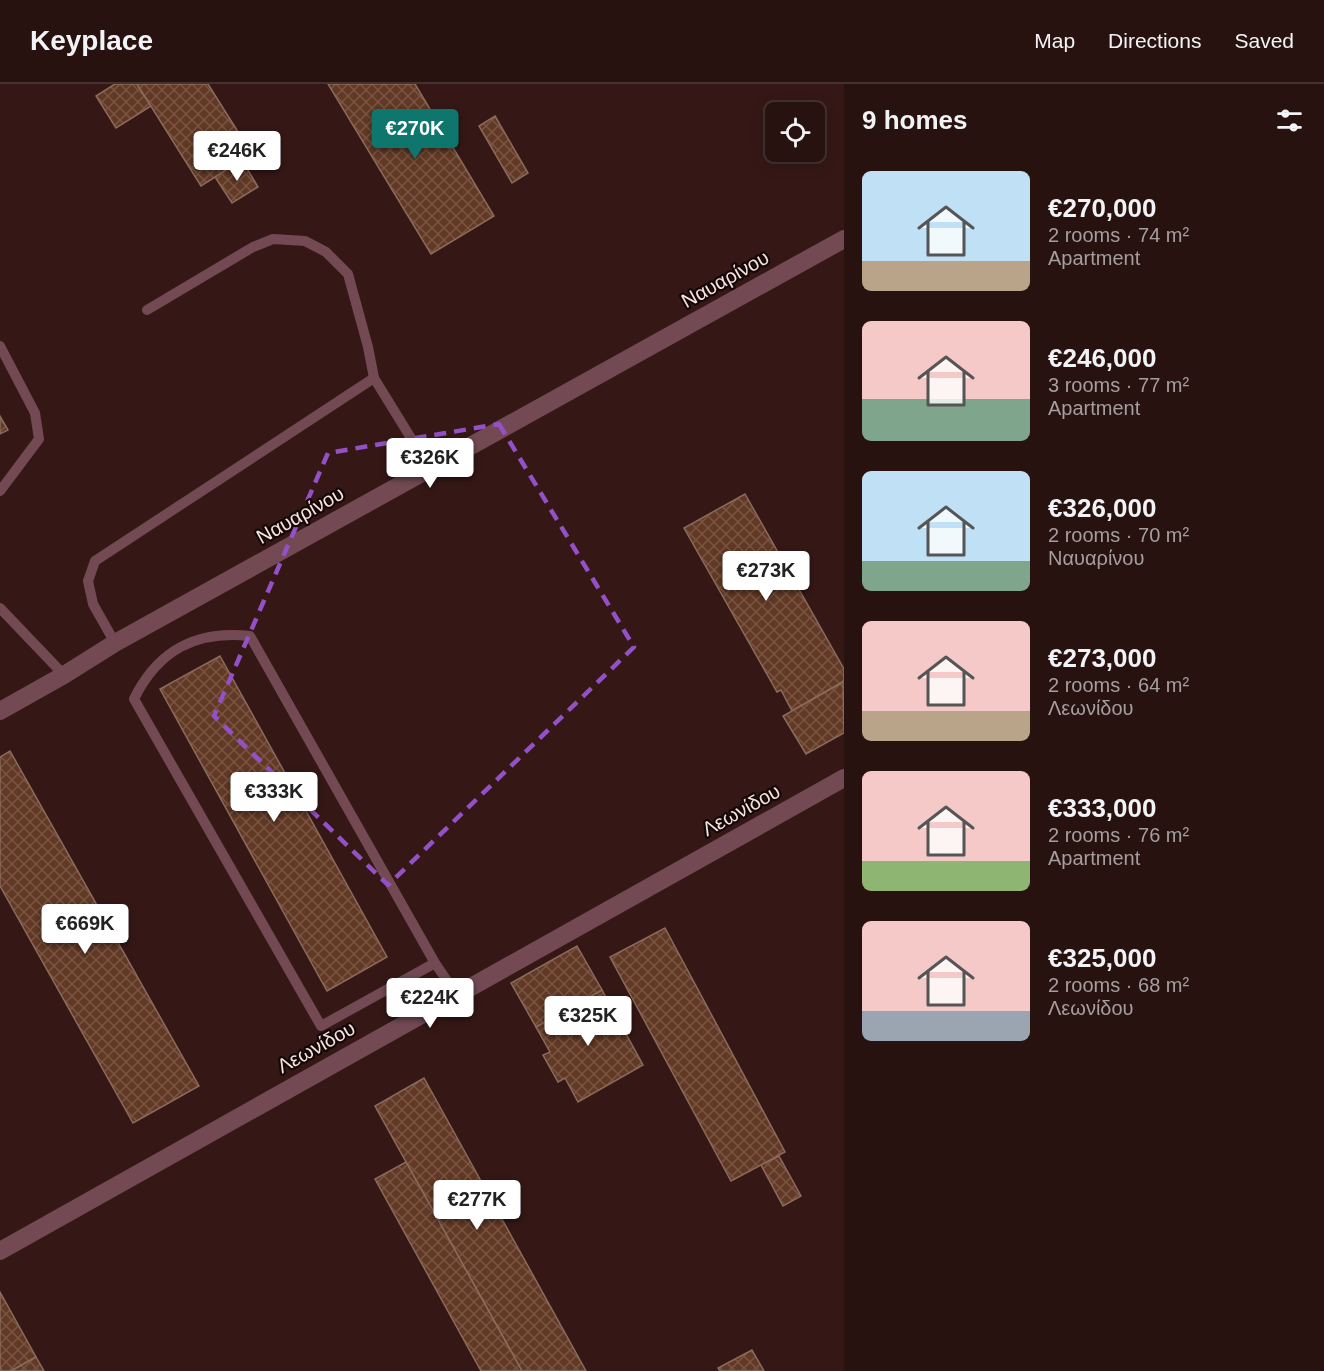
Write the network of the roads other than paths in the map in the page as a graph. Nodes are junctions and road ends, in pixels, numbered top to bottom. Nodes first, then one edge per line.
1 (844, 239) edge
2 (147, 310) dead end
3 (0, 346) edge
4 (374, 378) junction
5 (430, 469) junction
6 (0, 491) edge
7 (0, 608) edge
8 (115, 643) junction
9 (64, 675) junction
10 (0, 711) edge
11 (844, 778) edge
12 (435, 963) junction
13 (456, 994) junction
14 (0, 1251) edge

1 - 5 street, Ναυαρίνου
2 - 4 lane
3 - 6 lane
4 - 5 lane
4 - 8 lane
5 - 8 street, Ναυαρίνου
7 - 9 lane
8 - 9 street, Ναυαρίνου
9 - 10 street, Ναυαρίνου
11 - 13 street, Λεωνίδου
12 - 12 lane
12 - 13 lane
13 - 14 street, Λεωνίδου

